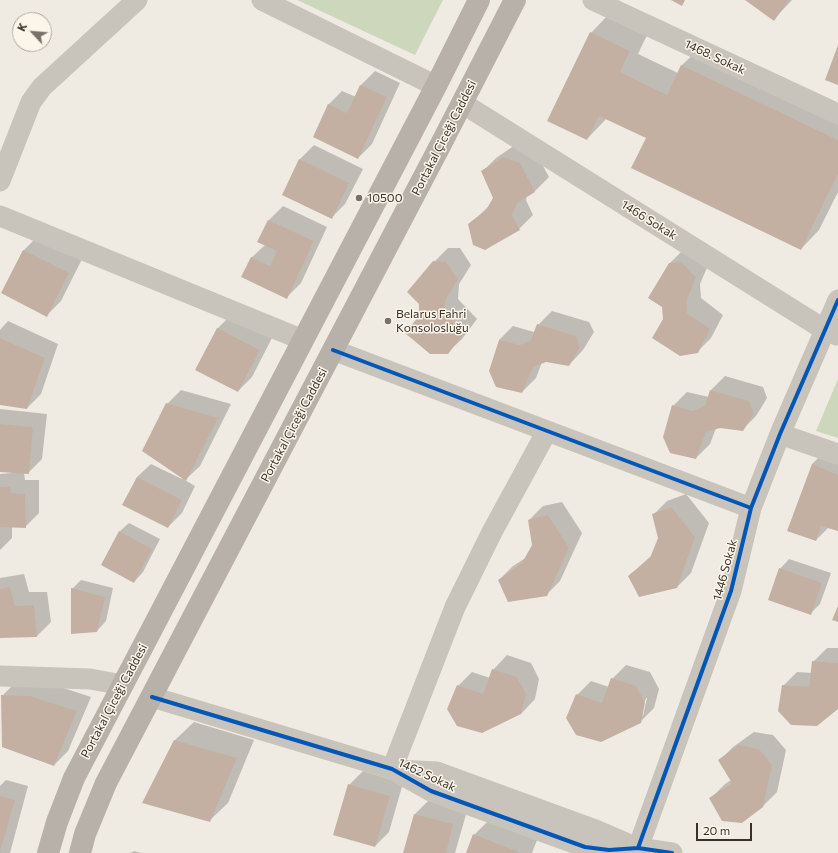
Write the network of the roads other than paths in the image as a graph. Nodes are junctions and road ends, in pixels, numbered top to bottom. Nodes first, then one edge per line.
1 (137, 0) edge
2 (262, 0) edge
3 (479, 0) edge
4 (515, 0) edge
5 (593, 0) edge
6 (436, 86) junction
7 (462, 102) junction
8 (838, 114) edge
9 (0, 181) edge
10 (0, 216) edge
11 (838, 300) edge
12 (831, 333) edge
13 (303, 340) junction
14 (333, 350) junction
15 (547, 431) junction
16 (780, 434) junction
17 (838, 454) edge
18 (751, 508) junction
19 (0, 676) edge
20 (123, 686) junction
21 (152, 697) junction
22 (392, 769) junction
23 (638, 848) junction
24 (48, 853) edge
25 (80, 853) edge
26 (672, 853) edge

1 - 9 street
2 - 6 street
3 - 6 main road, Portakal Çiceği Caddesi
4 - 7 main road, Portakal Çiceği Caddesi
5 - 8 street, 1468. Sokak
6 - 13 main road, Portakal Çiceği Caddesi
7 - 12 street, 1466 Sokak
7 - 14 main road, Portakal Çiceği Caddesi
10 - 13 street
11 - 12 street, 1446 Sokak
12 - 16 street, 1446 Sokak
13 - 20 main road, Portakal Çiceği Caddesi
14 - 15 street
14 - 21 main road, Portakal Çiceği Caddesi
15 - 18 street
15 - 22 street
16 - 17 street
16 - 18 street, 1446 Sokak
18 - 23 street, 1446 Sokak
19 - 20 street
20 - 24 main road, Portakal Çiceği Caddesi
21 - 22 street, 1462 Sokak
21 - 25 main road, Portakal Çiceği Caddesi
22 - 23 street, 1462 Sokak
23 - 26 street, 1462 Sokak

